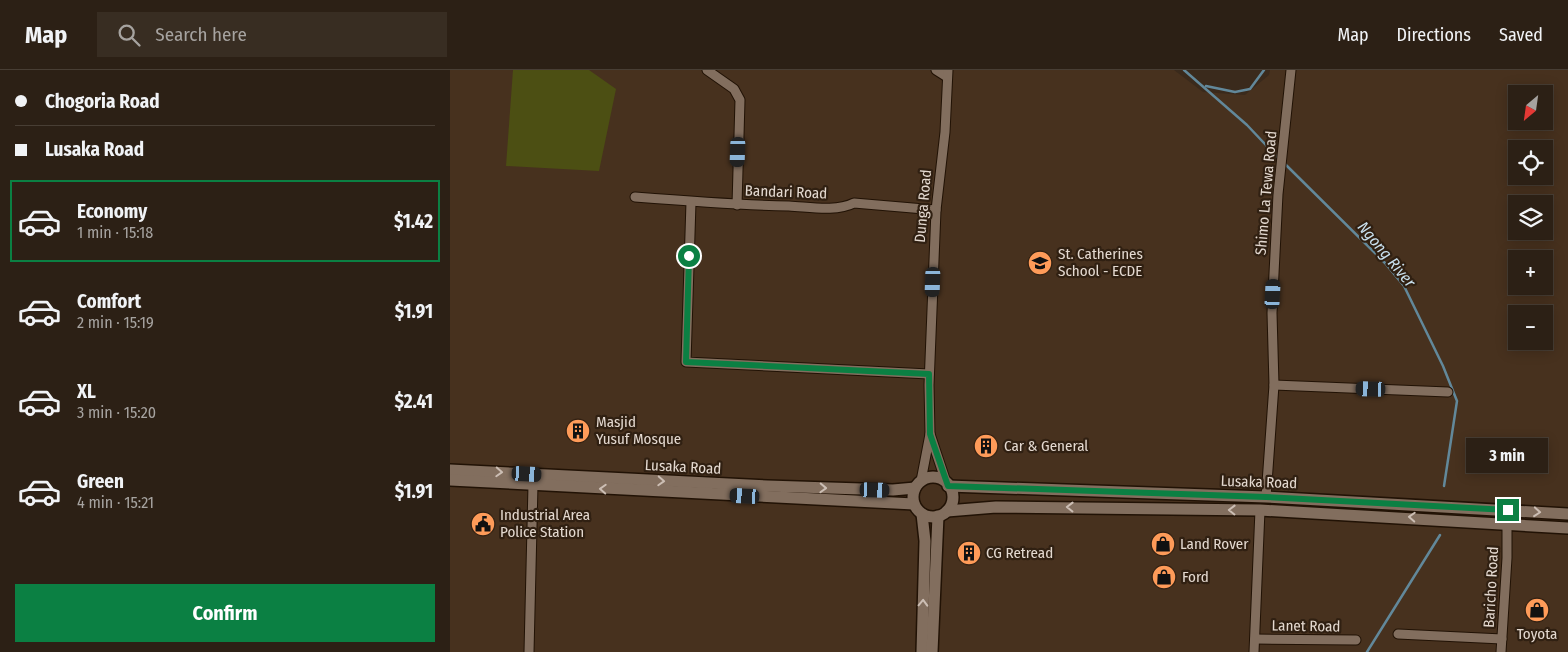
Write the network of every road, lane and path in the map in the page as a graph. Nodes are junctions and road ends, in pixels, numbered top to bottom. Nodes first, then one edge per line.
1 (707, 70) edge
2 (936, 70) edge
3 (1291, 70) edge
4 (947, 74) edge
5 (635, 197) dead end
6 (690, 202) junction
7 (737, 204) junction
8 (936, 210) junction
9 (929, 374) junction
10 (1274, 385) junction
11 (1448, 392) dead end
12 (930, 434) junction
13 (450, 470) edge
14 (450, 480) edge
15 (947, 484) junction
16 (533, 485) junction
17 (918, 485) junction
18 (1266, 497) junction
19 (914, 504) junction
20 (1260, 510) junction
21 (922, 514) junction
22 (942, 514) junction
23 (1568, 514) edge
24 (1507, 523) junction
25 (1568, 528) edge
26 (1398, 634) dead end
27 (1255, 639) junction
28 (1502, 639) junction
29 (1356, 640) dead end
30 (529, 652) edge
31 (922, 652) edge
32 (932, 652) edge
33 (1254, 652) edge
34 (1501, 652) edge

1 - 7 street
2 - 4 street
3 - 10 street, Shimo La Tewa Road
4 - 8 street, Dunga Road
5 - 6 street, Bandari Road
6 - 7 street, Bandari Road
6 - 9 street
7 - 8 street, Bandari Road
8 - 9 street, Dunga Road
9 - 12 street, Dunga Road
10 - 11 street
10 - 18 street, Shimo La Tewa Road
12 - 15 street, Dunga Road
12 - 17 street, Dunga Road
13 -> 17 main road, Lusaka Road
14 - 16 main road, Lusaka Road
15 - 17 main road
15 - 18 main road, Lusaka Road
15 - 22 main road
19 -> 16 main road, Lusaka Road
16 - 30 street
17 - 19 main road
18 -> 23 main road, Lusaka Road
19 - 21 main road
20 -> 22 main road, Lusaka Road
24 -> 20 main road, Lusaka Road
20 - 27 street
21 - 22 main road
31 -> 21 main road
22 - 32 main road
24 - 25 main road, Lusaka Road
24 - 28 street, Baricho Road
26 - 28 street
27 - 29 street, Lanet Road
27 - 33 street
28 - 34 street, Baricho Road

